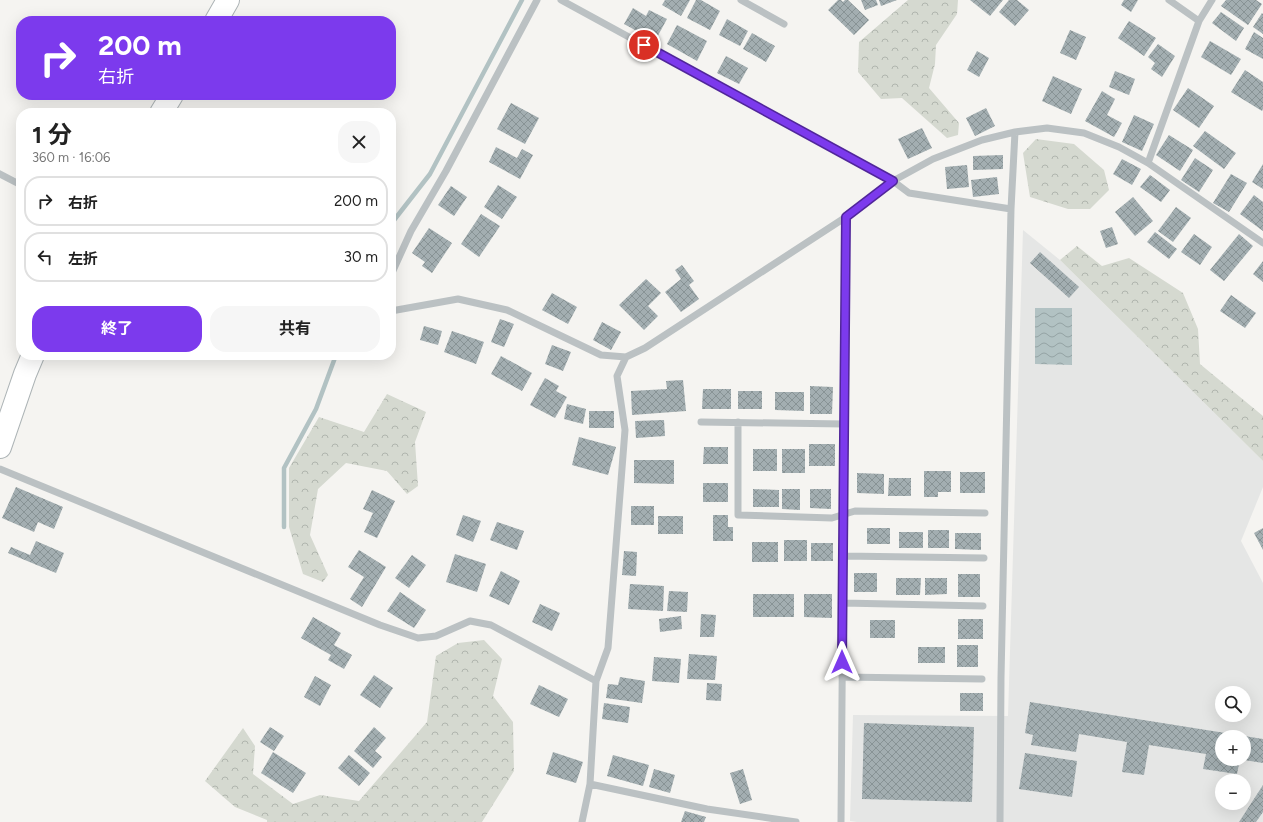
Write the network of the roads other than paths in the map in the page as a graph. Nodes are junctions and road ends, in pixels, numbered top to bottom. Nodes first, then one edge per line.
1 (228, 0) edge
2 (537, 0) edge
3 (561, 0) edge
4 (741, 0) edge
5 (1169, 0) edge
6 (1212, 0) edge
7 (219, 16) edge
8 (1199, 21) junction
9 (784, 24) dead end
10 (1015, 132) junction
11 (1148, 163) junction
12 (0, 174) edge
13 (893, 181) junction
14 (16, 182) edge
15 (1011, 209) junction
16 (846, 217) junction
17 (1263, 243) edge
18 (396, 264) edge
19 (396, 310) edge
20 (626, 357) junction
21 (31, 360) edge
22 (701, 422) dead end
23 (738, 422) junction
24 (844, 424) junction
25 (0, 446) edge
26 (0, 469) edge
27 (985, 513) dead end
28 (843, 515) junction
29 (843, 556) junction
30 (984, 558) dead end
31 (843, 603) junction
32 (983, 606) dead end
33 (842, 677) junction
34 (982, 679) dead end
35 (596, 680) junction
36 (590, 784) junction
37 (582, 822) edge
38 (796, 822) edge
39 (841, 822) edge
40 (1000, 822) edge

1 - 7 main road
2 - 18 street
3 - 13 street
4 - 9 street
5 - 8 street
6 - 8 street
8 - 11 street
10 - 11 street
10 - 13 street
10 - 15 street
11 - 17 street
12 - 14 street
13 - 15 street
13 - 16 street
15 - 40 street
16 - 20 street
16 - 24 street
19 - 20 street
20 - 35 street
21 - 25 main road
22 - 23 street
23 - 24 street
23 - 28 street
24 - 28 street
26 - 35 street
27 - 28 street
28 - 29 street
29 - 30 street
29 - 31 street
31 - 32 street
31 - 33 street
33 - 34 street
33 - 39 street
35 - 36 street
36 - 37 street
36 - 38 street

